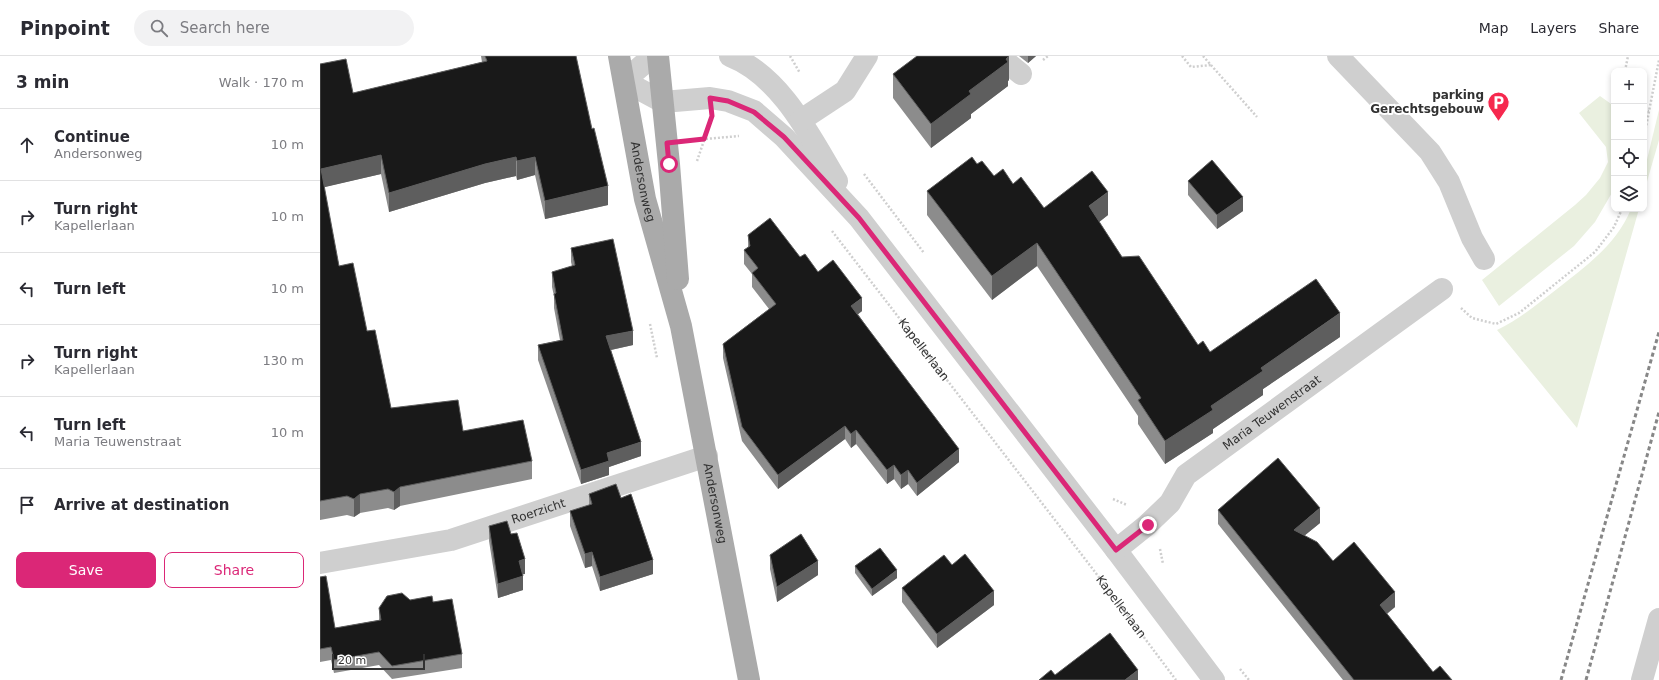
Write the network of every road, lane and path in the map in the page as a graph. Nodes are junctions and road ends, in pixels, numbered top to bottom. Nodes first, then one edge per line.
1 (619, 56) edge
2 (653, 56) edge
3 (658, 56) edge
4 (730, 56) edge
5 (790, 56) edge
6 (867, 56) edge
7 (999, 56) edge
8 (1182, 56) edge
9 (1203, 56) edge
10 (1338, 56) edge
11 (1628, 56) edge
12 (1659, 60) edge
13 (1211, 65) junction
14 (1626, 68) edge
15 (1020, 74) dead end
16 (624, 81) junction
17 (710, 98) junction
18 (663, 102) junction
19 (1647, 110) edge
20 (1650, 111) junction
21 (808, 115) junction
22 (1257, 117) dead end
23 (1647, 124) edge
24 (742, 136) dead end
25 (704, 139) junction
26 (667, 143) junction
27 (695, 166) dead end
28 (863, 173) dead end
29 (1621, 212) edge
30 (859, 218) junction
31 (830, 229) dead end
32 (925, 255) dead end
33 (1484, 259) dead end
34 (1442, 289) joint
35 (649, 319) dead end
36 (682, 326) junction
37 (659, 365) dead end
38 (707, 456) junction
39 (1110, 497) dead end
40 (1148, 525) junction
41 (1116, 550) junction
42 (320, 562) edge
43 (1165, 569) dead end
44 (1659, 619) edge
45 (1236, 663) dead end
46 (749, 680) edge
47 (1176, 680) edge
48 (1214, 680) edge
49 (1249, 680) edge
50 (1642, 680) edge

1 - 16 main road, Andersonweg
2 - 16 street
3 - 18 main road, Andersonweg
4 - 21 street
5 - 21 path
6 - 21 street
7 - 15 street
8 - 13 path
9 - 13 path
10 - 33 street
11 - 14 path
12 - 20 path
13 - 22 path
16 - 18 street
16 - 36 main road, Andersonweg
17 - 18 street
17 - 25 path
17 - 30 street
18 - 26 main road, Andersonweg
19 - 20 path
20 - 23 path
21 - 30 street
24 - 25 path
25 - 26 path
25 - 27 path
26 - 36 main road, Andersonweg
28 - 32 path
29 - 34 path
30 - 41 street
31 - 47 path, Kapellerlaan
34 - 40 street, Maria Teuwenstraat
35 - 37 path
36 - 38 main road, Andersonweg
38 - 42 street, Roerzicht
38 - 46 main road, Andersonweg
39 - 40 path
40 - 41 street, Maria Teuwenstraat
40 - 43 path
41 - 48 street
44 - 50 street
45 - 49 path

